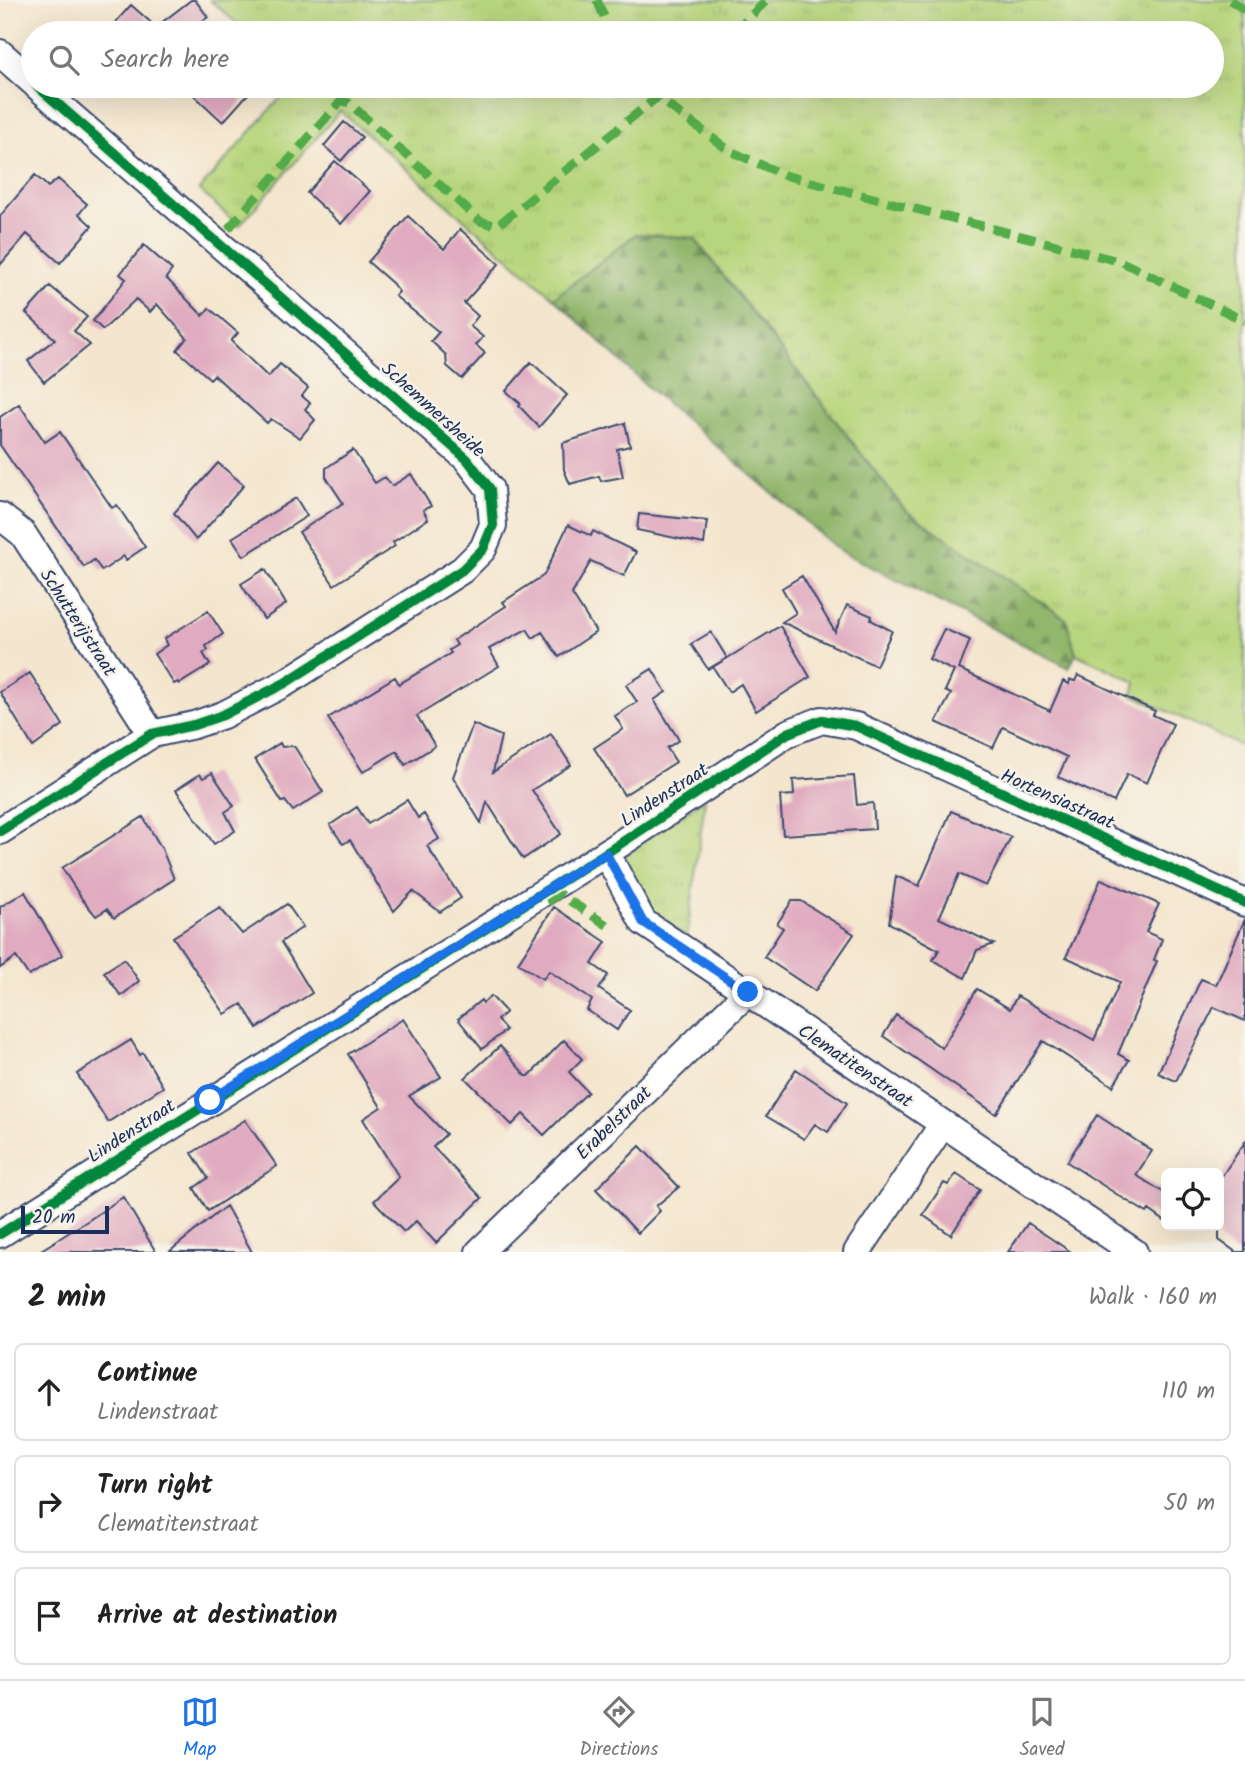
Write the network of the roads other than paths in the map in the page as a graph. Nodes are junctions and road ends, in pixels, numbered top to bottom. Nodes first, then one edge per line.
1 (0, 53) edge
2 (21, 71) edge
3 (51, 98) edge
4 (0, 516) edge
5 (856, 726) joint
6 (152, 734) junction
7 (0, 831) edge
8 (606, 853) junction
9 (1245, 903) edge
10 (748, 992) junction
11 (943, 1124) junction
12 (0, 1234) edge
13 (479, 1252) edge
14 (857, 1252) edge
15 (1134, 1252) edge

1 - 2 street
3 - 6 street, Schemmersheide
4 - 6 street, Schutterijstraat
5 - 8 street, Lindenstraat
5 - 9 street, Hortensiastraat
6 - 7 street, Schemmersheide
8 - 10 street, Clematitenstraat
8 - 12 street, Lindenstraat
10 - 11 street, Clematitenstraat
10 - 13 street, Erabelstraat
11 - 14 street
11 - 15 street, Clematitenstraat

